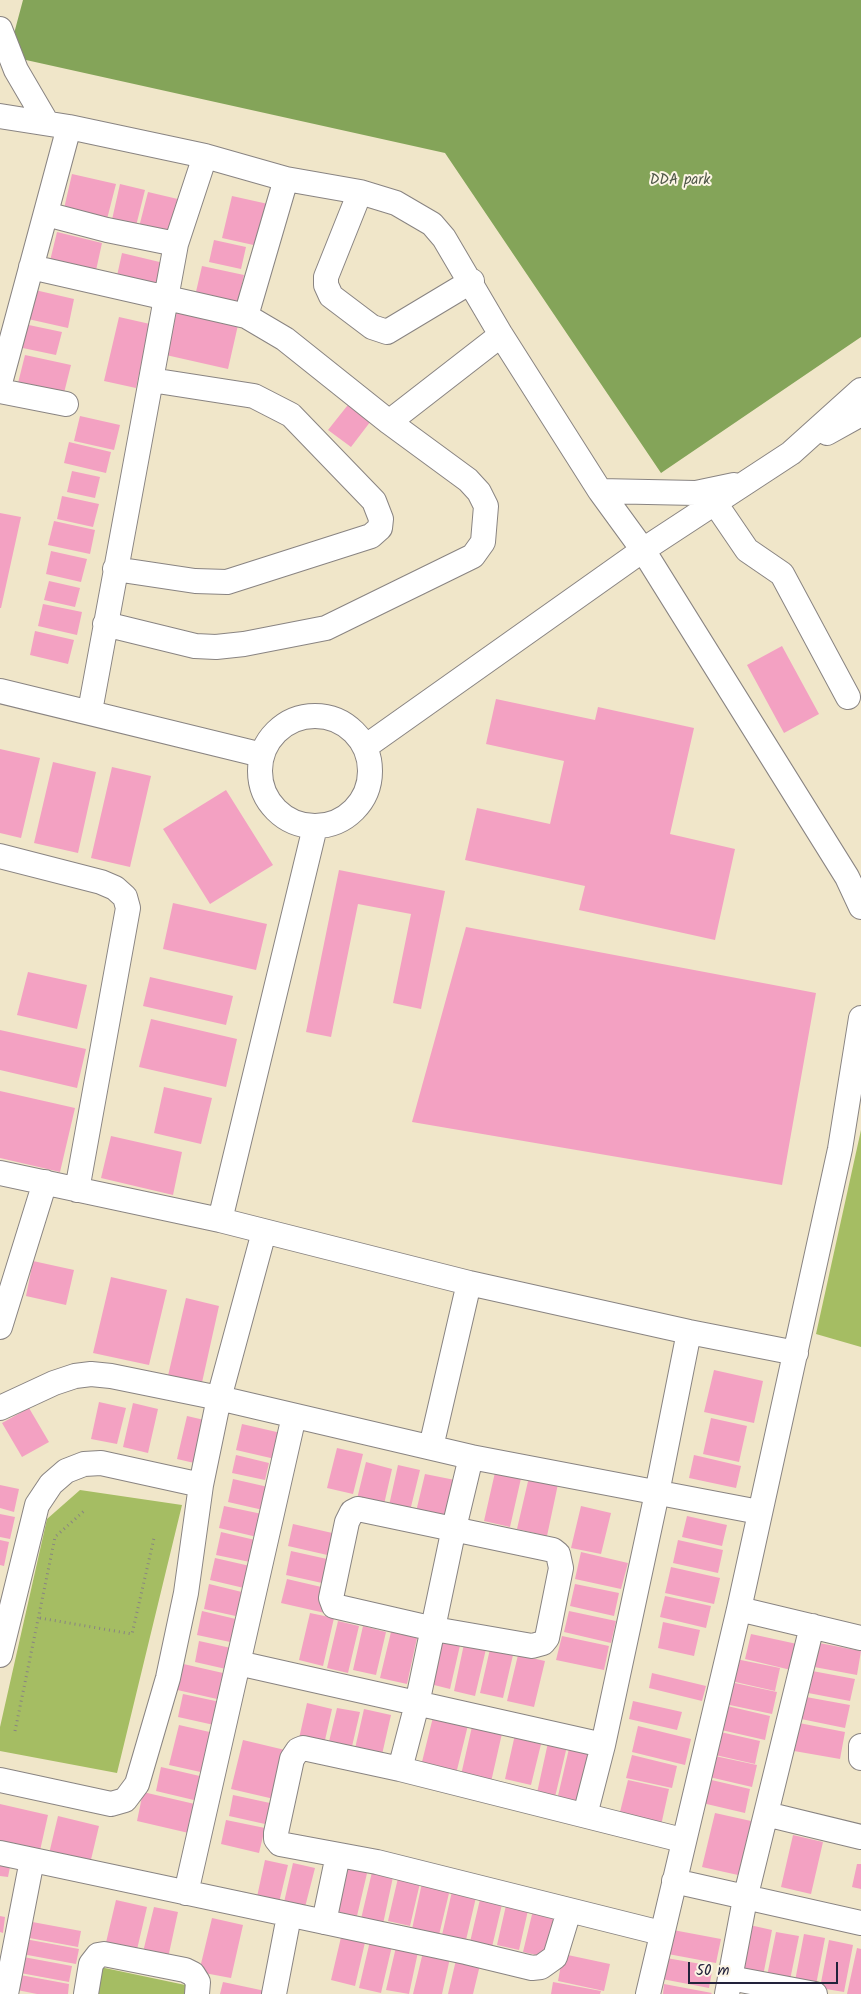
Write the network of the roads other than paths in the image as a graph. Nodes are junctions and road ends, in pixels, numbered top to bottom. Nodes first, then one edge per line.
1 (0, 29) edge
2 (0, 116) edge
3 (58, 125) junction
4 (205, 156) junction
5 (286, 179) junction
6 (360, 192) junction
7 (46, 214) junction
8 (176, 244) junction
9 (31, 268) junction
10 (472, 281) junction
11 (166, 298) junction
12 (246, 316) junction
13 (501, 334) junction
14 (151, 380) junction
15 (0, 383) edge
16 (861, 390) edge
17 (0, 391) edge
18 (66, 404) dead end
19 (861, 414) edge
20 (389, 422) junction
21 (791, 453) junction
22 (746, 482) junction
23 (600, 491) junction
24 (715, 503) junction
25 (643, 550) junction
26 (115, 568) junction
27 (106, 624) junction
28 (0, 691) edge
29 (848, 697) dead end
30 (90, 711) junction
31 (365, 748) junction
32 (262, 754) junction
33 (315, 827) junction
34 (0, 856) edge
35 (861, 907) edge
36 (861, 1018) edge
37 (0, 1174) edge
38 (45, 1182) junction
39 (76, 1190) junction
40 (220, 1220) junction
41 (264, 1232) junction
42 (469, 1283) junction
43 (0, 1327) edge
44 (689, 1332) junction
45 (796, 1353) junction
46 (219, 1398) junction
47 (0, 1408) edge
48 (294, 1416) junction
49 (431, 1447) junction
50 (471, 1457) junction
51 (201, 1485) junction
52 (657, 1493) junction
53 (759, 1512) junction
54 (454, 1528) junction
55 (739, 1609) junction
56 (812, 1626) junction
57 (434, 1629) junction
58 (861, 1638) edge
59 (0, 1655) edge
60 (238, 1663) junction
61 (417, 1704) junction
62 (603, 1745) junction
63 (861, 1746) edge
64 (861, 1758) edge
65 (400, 1769) junction
66 (0, 1780) edge
67 (766, 1814) junction
68 (585, 1815) junction
69 (861, 1837) edge
70 (682, 1840) junction
71 (0, 1853) edge
72 (338, 1855) junction
73 (32, 1860) junction
74 (674, 1881) junction
75 (186, 1893) junction
76 (745, 1899) junction
77 (569, 1911) junction
78 (289, 1916) junction
79 (324, 1922) junction
80 (861, 1923) edge
81 (661, 1933) junction
82 (729, 1986) edge
83 (6, 1994) edge
84 (86, 1994) edge
85 (197, 1994) edge
86 (274, 1994) edge
87 (648, 1994) edge
88 (815, 1994) edge

1 - 3 street
2 - 3 street
3 - 4 street
3 - 7 street
4 - 5 street
4 - 8 street
5 - 6 street
5 - 12 street
6 - 10 street
6 - 10 street
7 - 8 street
7 - 9 street
8 - 11 street
9 - 11 street
9 - 15 street
10 - 13 street
11 - 12 street
11 - 14 street
12 - 20 street
13 - 20 street
13 - 23 street
14 - 26 street
14 - 26 street
16 - 21 street
17 - 18 street
19 - 21 street
20 - 27 street
21 - 22 street
22 - 23 street
22 - 24 street
23 - 25 street
24 - 25 street
24 - 29 street
25 - 31 street
25 - 35 street
26 - 27 street
27 - 30 street
28 - 30 street
30 - 32 street
31 - 32 street
31 - 33 street
32 - 33 street
33 - 40 street
34 - 39 street
36 - 45 street
37 - 38 street
38 - 39 street
38 - 43 street
39 - 40 street
40 - 41 street
41 - 42 street
41 - 46 street
42 - 44 street
42 - 49 street
44 - 45 street
44 - 52 street
45 - 53 street
46 - 47 street
46 - 48 street
46 - 51 street
48 - 49 street
48 - 60 street
49 - 50 street
50 - 52 street
50 - 54 street
51 - 59 street
51 - 66 street
52 - 53 street
52 - 62 street
53 - 55 street
54 - 57 street
54 - 57 street
54 - 57 street
55 - 56 street
55 - 70 street
56 - 58 street
56 - 67 street
57 - 61 street
60 - 61 street
60 - 75 street
61 - 62 street
61 - 65 street
62 - 68 street
63 - 64 street
65 - 68 street
65 - 72 street
67 - 69 street
67 - 76 street
68 - 70 street
70 - 74 street
71 - 73 street
72 - 77 street
72 - 79 street
73 - 75 street
73 - 83 street
74 - 76 street
74 - 81 street
75 - 78 street
76 - 80 street
76 - 82 street
77 - 79 street
77 - 81 street
78 - 79 street
78 - 86 street
81 - 87 street
82 - 88 street
84 - 85 street

